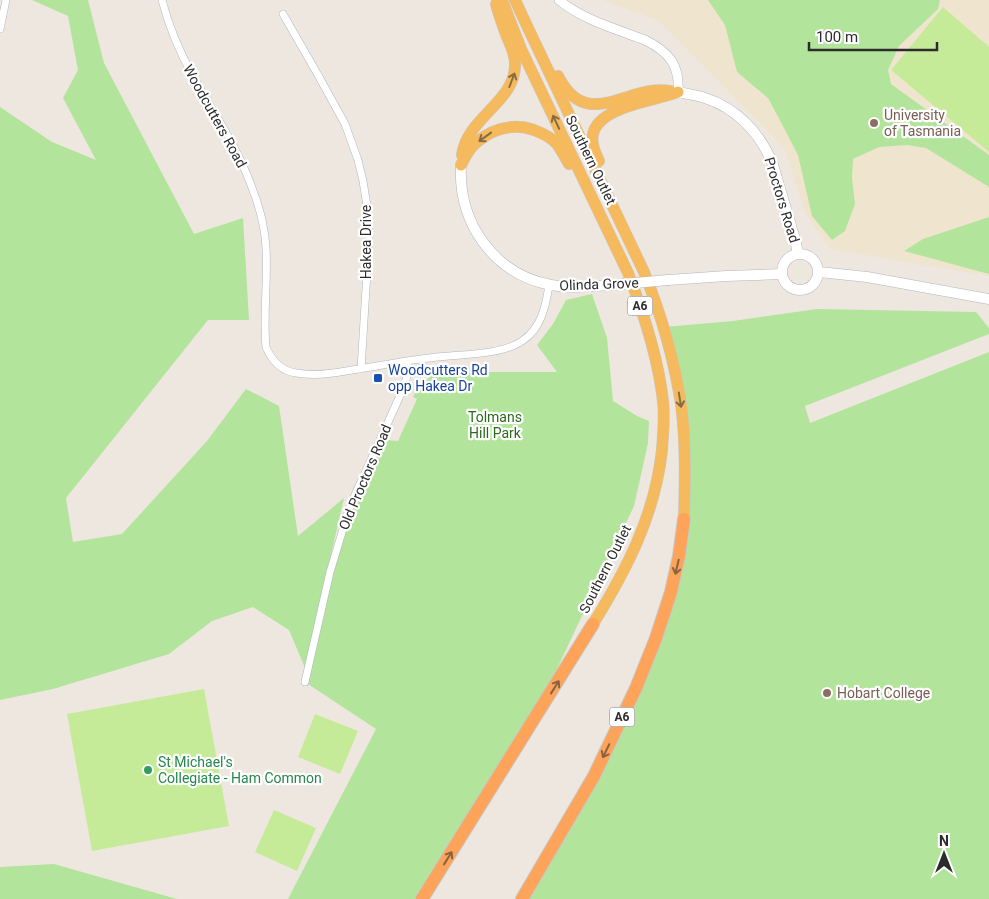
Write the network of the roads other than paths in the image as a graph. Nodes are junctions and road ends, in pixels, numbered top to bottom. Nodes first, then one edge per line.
1 (6, 0) edge
2 (162, 0) edge
3 (495, 0) edge
4 (502, 0) edge
5 (516, 0) edge
6 (521, 0) edge
7 (559, 0) edge
8 (283, 14) dead end
9 (0, 29) edge
10 (678, 92) junction
11 (461, 164) junction
12 (798, 254) junction
13 (819, 272) junction
14 (782, 274) junction
15 (550, 285) junction
16 (989, 299) edge
17 (407, 361) junction
18 (673, 365) junction
19 (361, 369) junction
20 (684, 519) joint
21 (593, 624) junction
22 (305, 682) dead end
23 (422, 899) edge
24 (522, 899) edge

1 - 9 street
2 - 19 street, Woodcutters Road
11 -> 3 highway
21 -> 4 highway, Southern Outlet / A6
5 - 18 highway, Southern Outlet / A6
6 - 10 highway
7 - 10 street
8 - 19 street, Hakea Drive
10 - 12 main road, Proctors Road
10 - 18 highway
11 - 15 main road, Olinda Grove
21 -> 11 highway
12 - 13 main road
12 - 14 main road
13 - 14 main road
13 - 16 main road
14 - 15 main road, Olinda Grove, bridge
15 - 17 street, Woodcutters Road
17 - 19 street, Woodcutters Road
17 - 22 street, Old Proctors Road
18 -> 20 highway, Southern Outlet / A6
20 -> 24 highway, Southern Outlet / A6
23 -> 21 highway, Southern Outlet / A6

